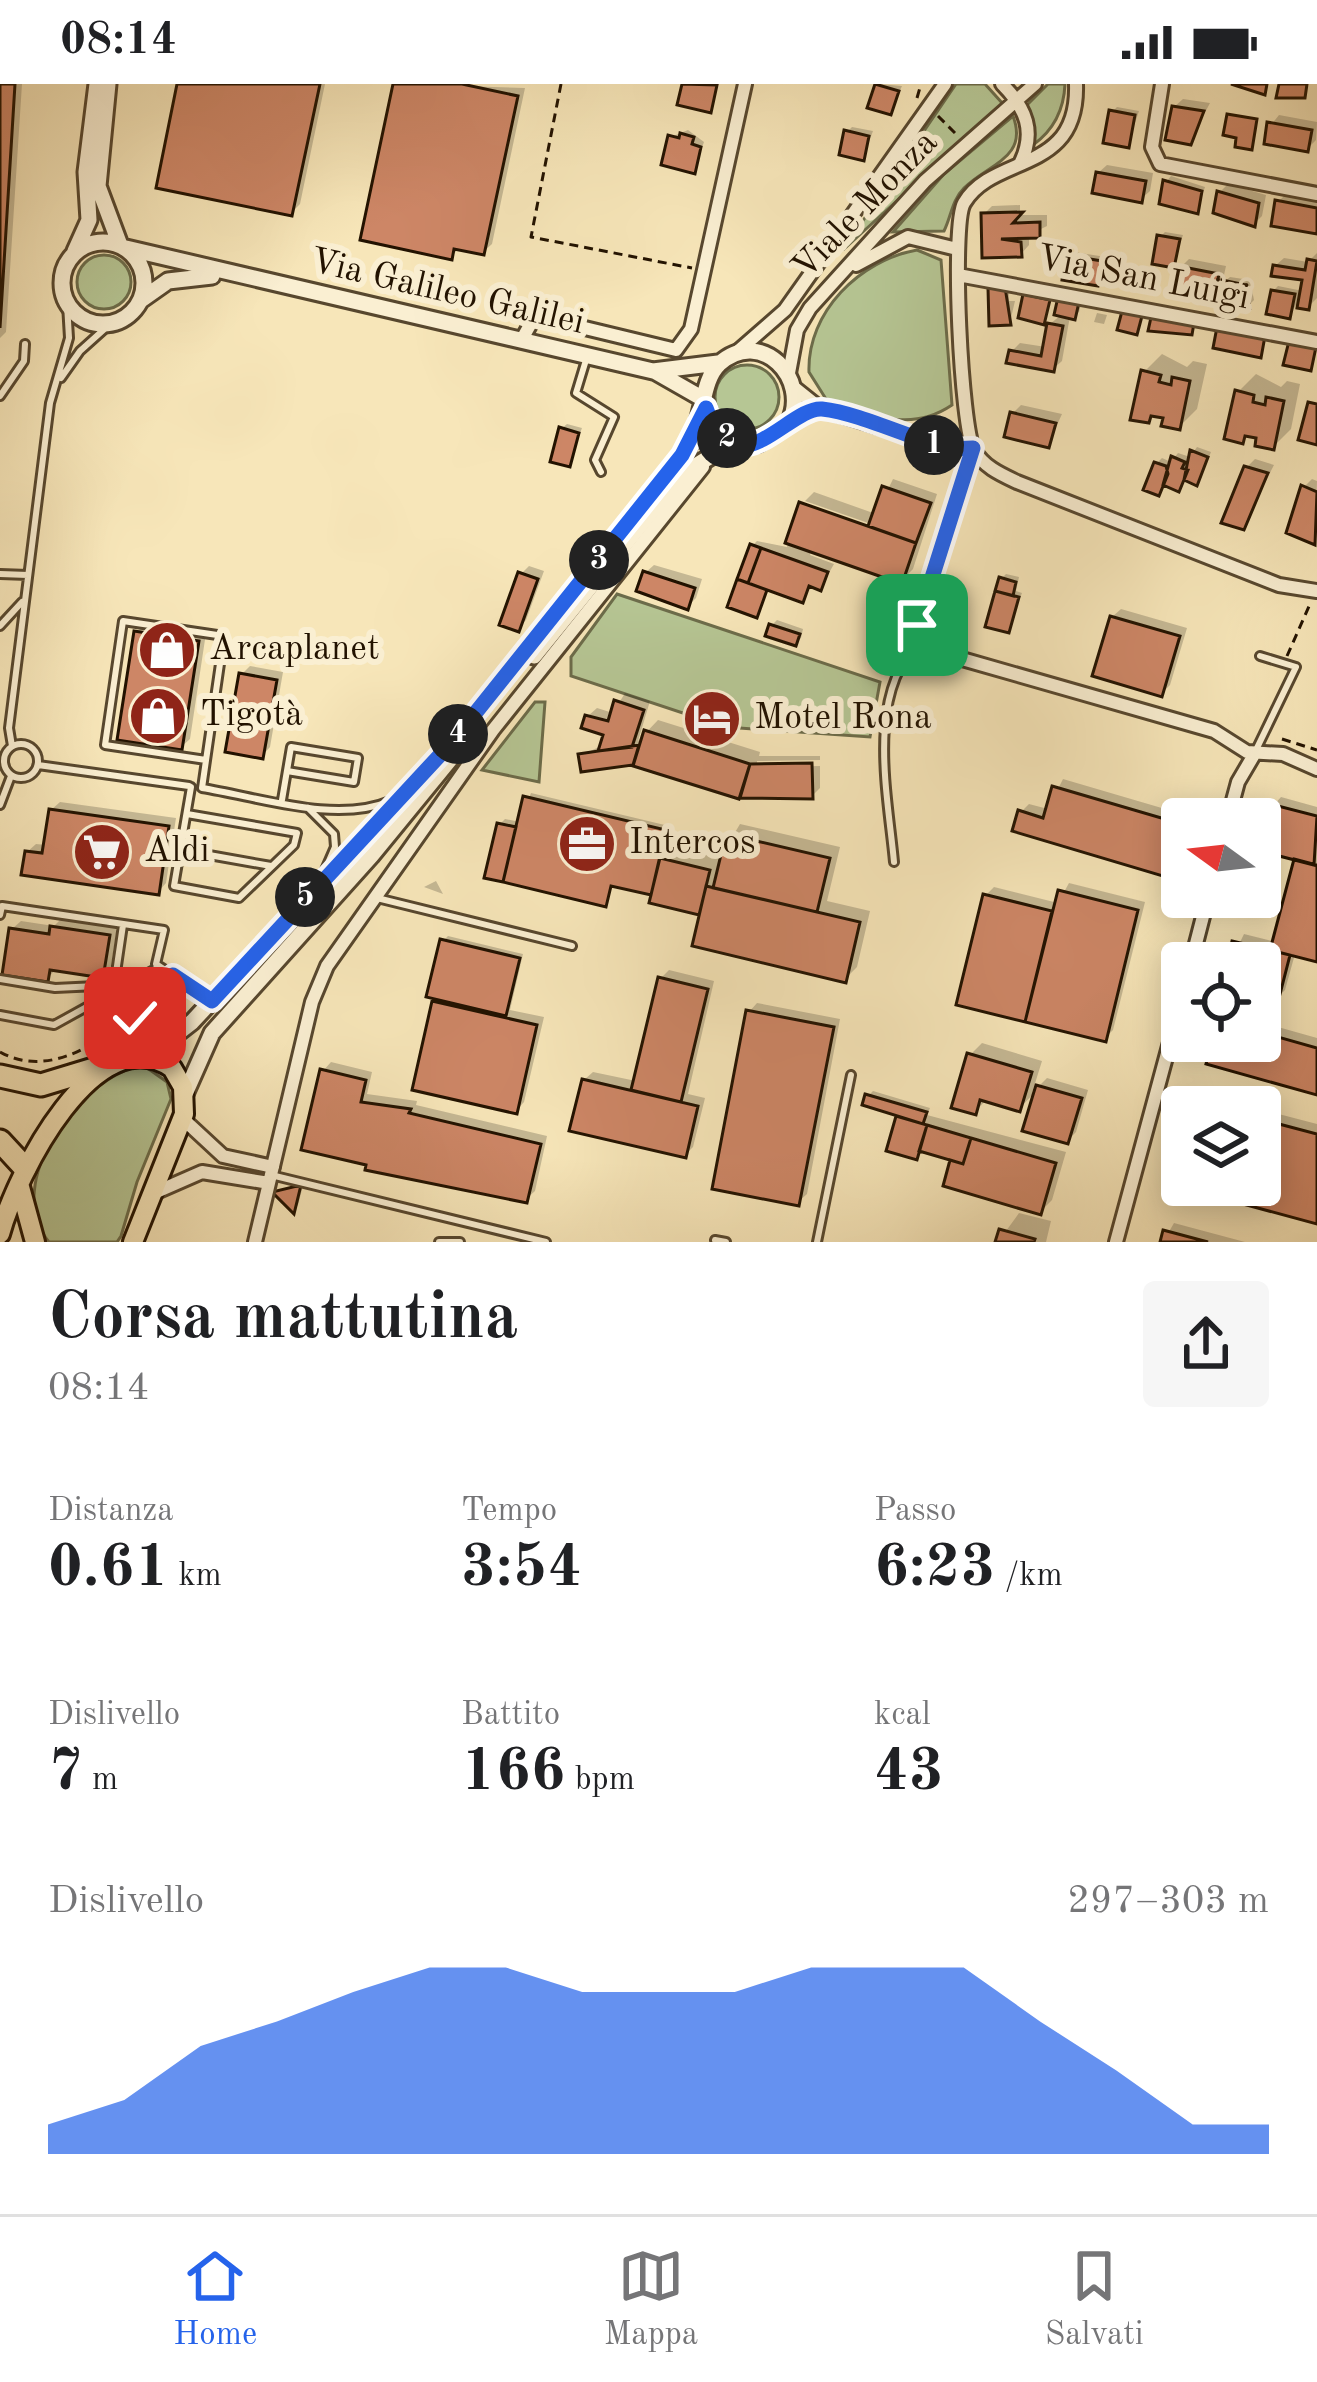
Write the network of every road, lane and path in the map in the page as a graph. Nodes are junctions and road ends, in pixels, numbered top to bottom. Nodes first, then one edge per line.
1 (97, 84) edge
2 (108, 84) edge
3 (561, 84) edge
4 (745, 84) edge
5 (921, 84) edge
6 (945, 84) edge
7 (1002, 84) edge
8 (1035, 84) edge
9 (1076, 84) edge
10 (1162, 84) edge
11 (1018, 100) junction
12 (929, 108) junction
13 (966, 145) junction
14 (1019, 166) junction
15 (1317, 194) edge
16 (123, 247) junction
17 (957, 249) junction
18 (74, 253) junction
19 (706, 270) junction
20 (227, 275) junction
21 (958, 275) junction
22 (835, 279) junction
23 (141, 300) junction
24 (67, 304) junction
25 (110, 324) junction
26 (521, 341) junction
27 (1317, 342) edge
28 (26, 344) dead end
29 (586, 357) junction
30 (727, 359) junction
31 (653, 371) junction
32 (792, 381) junction
33 (56, 386) junction
34 (0, 396) edge
35 (705, 404) junction
36 (821, 409) junction
37 (789, 423) junction
38 (738, 442) junction
39 (973, 448) junction
40 (601, 472) dead end
41 (0, 574) edge
42 (28, 575) junction
43 (1317, 591) edge
44 (26, 593) junction
45 (0, 626) edge
46 (920, 641) junction
47 (1260, 656) dead end
48 (1283, 663) junction
49 (12, 746) junction
50 (1255, 753) junction
51 (206, 760) junction
52 (38, 765) junction
53 (1317, 769) edge
54 (287, 771) junction
55 (11, 776) junction
56 (191, 787) junction
57 (202, 788) junction
58 (1234, 798) edge
59 (394, 799) junction
60 (282, 800) junction
61 (300, 803) junction
62 (0, 805) edge
63 (187, 814) junction
64 (181, 850) junction
65 (894, 862) dead end
66 (272, 866) junction
67 (320, 880) junction
68 (376, 898) junction
69 (0, 915) edge
70 (123, 924) junction
71 (572, 946) dead end
72 (159, 967) junction
73 (173, 975) junction
74 (0, 980) edge
75 (108, 995) junction
76 (212, 1001) junction
77 (0, 1016) edge
78 (0, 1052) edge
79 (117, 1060) junction
80 (1165, 1062) edge
81 (851, 1075) dead end
82 (0, 1076) edge
83 (185, 1095) junction
84 (182, 1118) junction
85 (0, 1141) edge
86 (22, 1175) junction
87 (271, 1175) junction
88 (154, 1193) junction
89 (148, 1216) junction
90 (0, 1234) edge
91 (715, 1240) edge
92 (35, 1242) edge
93 (134, 1242) edge
94 (151, 1242) edge
95 (255, 1242) edge
96 (439, 1242) edge
97 (460, 1242) edge
98 (546, 1242) edge
99 (726, 1242) edge
100 (817, 1242) edge
101 (1116, 1242) edge

1 - 18 street
2 - 16 street
3 - 19 path
4 - 19 street
5 - 12 path
6 - 12 street, Viale Monza
7 - 11 street
8 - 11 street, Viale Monza
9 - 14 street
10 - 15 street
11 - 13 street, Viale Monza
11 - 14 street
12 - 13 path
12 - 30 street, Viale Monza
13 - 22 street, Viale Monza
14 - 17 street
16 - 18 street
16 - 20 street, Via Galileo Galilei
16 - 23 street
17 - 21 street
17 - 22 street
18 - 24 street
19 - 26 street
20 - 23 street, Via Galileo Galilei
20 - 26 street, Via Galileo Galilei
21 - 27 street, Via San Luigi
21 - 39 street
22 - 32 street, Viale Monza
23 - 25 street
24 - 25 street
24 - 33 lane
25 - 33 lane
26 - 29 street, Via Galileo Galilei
28 - 34 lane
29 - 31 street, Via Galileo Galilei
29 - 40 lane
30 - 31 street, Via Galileo Galilei
30 - 32 street
30 - 35 street
31 - 35 street, Via Galileo Galilei
32 - 36 street
32 - 37 street
33 - 42 lane
35 - 38 street
35 - 59 street
36 - 37 street
36 - 39 street
37 - 38 street
38 - 68 street
38 - 83 street
39 - 43 street
39 - 46 street
41 - 42 lane
42 - 44 lane
43 - 48 path
44 - 45 lane
44 - 49 lane
46 - 50 street
46 - 65 lane
47 - 48 lane
48 - 50 lane
49 - 52 lane
49 - 55 lane
50 - 53 street
50 - 58 street
51 - 51 lane
51 - 57 lane
52 - 55 lane
52 - 56 lane
54 - 54 lane
54 - 60 lane
55 - 62 lane
56 - 57 lane
56 - 63 lane
57 - 60 lane
59 - 61 lane
59 - 67 street
60 - 61 lane
61 - 67 lane
63 - 64 lane
63 - 66 lane
64 - 66 lane
64 - 66 lane
67 - 76 street
68 - 71 lane
68 - 87 street
69 - 70 lane
70 - 72 lane
70 - 75 lane
72 - 73 lane
72 - 75 lane
73 - 76 lane
73 - 78 path
74 - 75 lane
75 - 77 lane
76 - 79 street
79 - 82 highway
79 - 83 main road
79 - 86 main road
80 - 101 street
81 - 100 lane
83 - 84 main road
84 - 87 street
84 - 88 main road
85 - 86 highway
86 - 90 main road
86 - 92 main road
87 - 88 street
87 - 95 street
87 - 98 lane
88 - 89 main road
89 - 93 main road
89 - 94 main road
91 - 99 lane
96 - 97 lane

